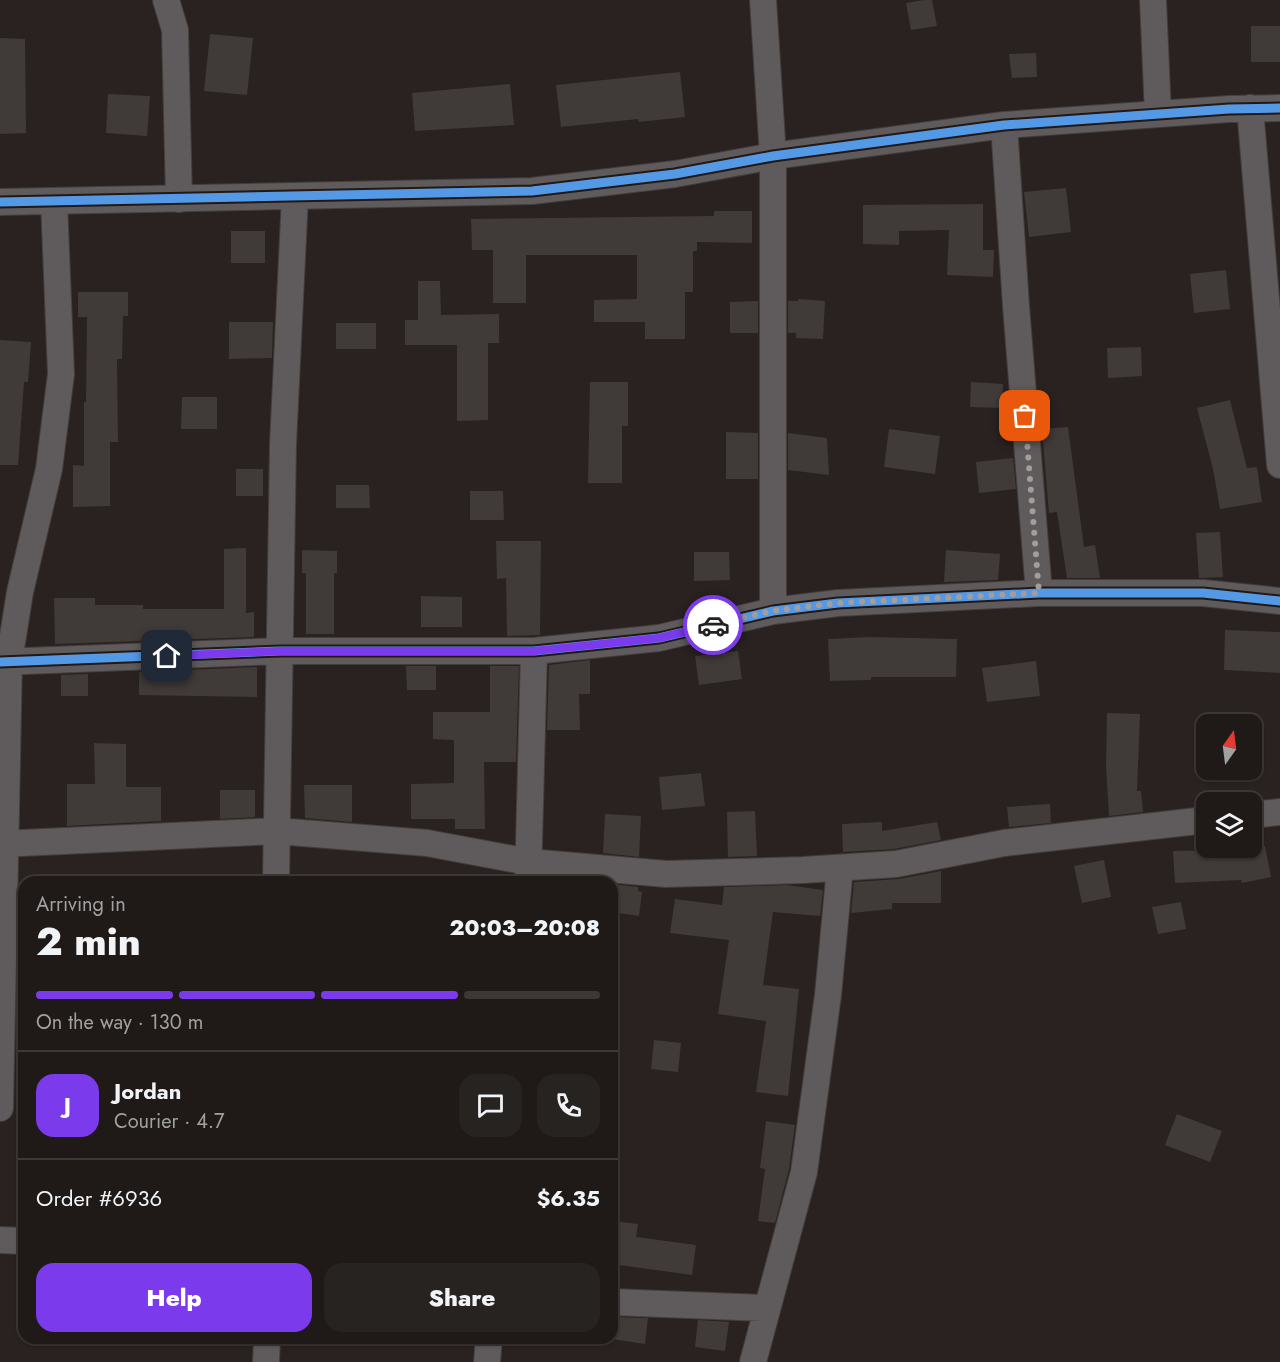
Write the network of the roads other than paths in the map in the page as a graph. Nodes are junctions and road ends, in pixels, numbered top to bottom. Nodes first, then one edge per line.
1 (166, 0) edge
2 (762, 0) edge
3 (1153, 0) edge
4 (1250, 108) junction
5 (1280, 108) edge
6 (1158, 114) junction
7 (1004, 125) junction
8 (773, 156) junction
9 (295, 196) junction
10 (179, 199) junction
11 (54, 201) junction
12 (0, 202) edge
13 (1279, 433) edge
14 (1280, 465) edge
15 (10, 593) edge
16 (1039, 593) junction
17 (1280, 601) edge
18 (772, 611) junction
19 (280, 651) junction
20 (534, 651) junction
21 (5, 662) edge
22 (1280, 812) edge
23 (1262, 814) edge
24 (1196, 821) edge
25 (277, 831) junction
26 (3, 844) edge
27 (840, 868) junction
28 (528, 872) edge
29 (276, 876) edge
30 (0, 1108) edge
31 (0, 1240) edge
32 (18, 1241) edge
33 (618, 1302) edge
34 (765, 1308) junction
35 (267, 1344) edge
36 (488, 1344) edge
37 (266, 1362) edge
38 (487, 1362) edge
39 (753, 1362) edge

1 - 10 street
2 - 8 street
3 - 6 street
4 - 5 street
4 - 6 street
4 - 13 street
6 - 7 street
7 - 8 street
7 - 16 street
8 - 9 street
8 - 18 street
9 - 10 street
9 - 19 street
10 - 11 street
11 - 12 street
11 - 15 street
13 - 14 street
15 - 21 street
16 - 17 street
16 - 18 street
18 - 20 street
19 - 20 street
19 - 21 street
19 - 25 street
20 - 28 street
21 - 26 street
22 - 23 street
24 - 27 street
25 - 26 street
25 - 28 street
25 - 29 street
26 - 30 street
27 - 28 street
27 - 34 street
31 - 32 street
33 - 34 street
34 - 39 street
35 - 37 street
36 - 38 street

